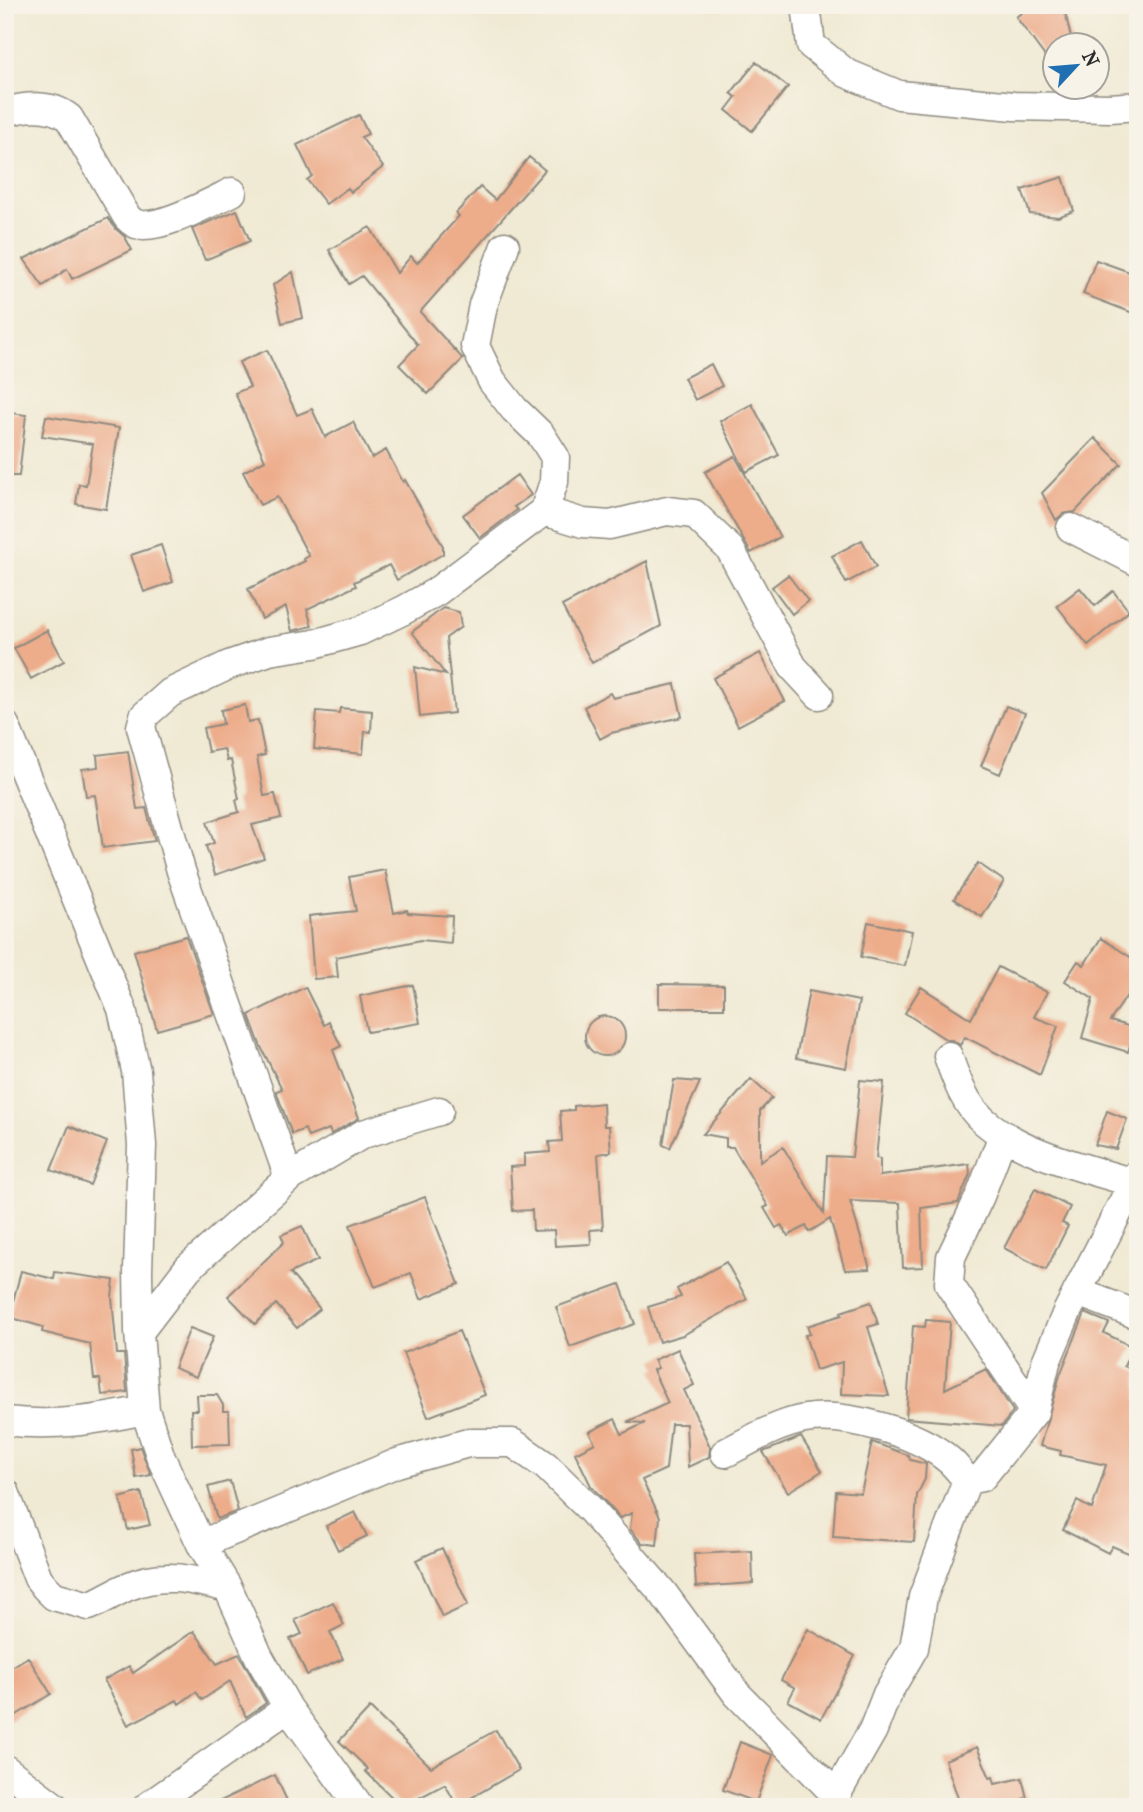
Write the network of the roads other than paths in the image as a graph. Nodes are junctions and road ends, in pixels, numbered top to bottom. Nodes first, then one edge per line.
1 (806, 5) edge
2 (1138, 106) edge
3 (5, 112) edge
4 (232, 191) dead end
5 (505, 246) dead end
6 (544, 512) junction
7 (1071, 528) dead end
8 (1138, 562) edge
9 (819, 695) dead end
10 (5, 725) edge
11 (948, 1056) dead end
12 (439, 1111) dead end
13 (1003, 1135) junction
14 (289, 1178) junction
15 (1135, 1178) edge
16 (1077, 1292) junction
17 (1138, 1315) edge
18 (139, 1332) junction
19 (145, 1410) junction
20 (1034, 1412) junction
21 (5, 1421) edge
22 (725, 1453) dead end
23 (967, 1480) junction
24 (5, 1492) edge
25 (201, 1544) junction
26 (228, 1588) junction
27 (288, 1708) junction
28 (5, 1769) edge
29 (832, 1801) edge
30 (55, 1807) edge
31 (148, 1807) edge
32 (360, 1807) edge

1 - 2 street
3 - 4 street
5 - 6 street
6 - 9 street
6 - 14 street
7 - 8 street
10 - 18 street
11 - 13 street
12 - 14 street
13 - 15 street
13 - 20 street
14 - 18 street
15 - 16 street
16 - 17 street
16 - 20 street
18 - 19 street
19 - 21 street
19 - 25 street
20 - 23 street
22 - 23 street
23 - 29 street
24 - 26 street
25 - 26 street
25 - 29 street
26 - 27 street
27 - 31 street
27 - 32 street
28 - 30 street

